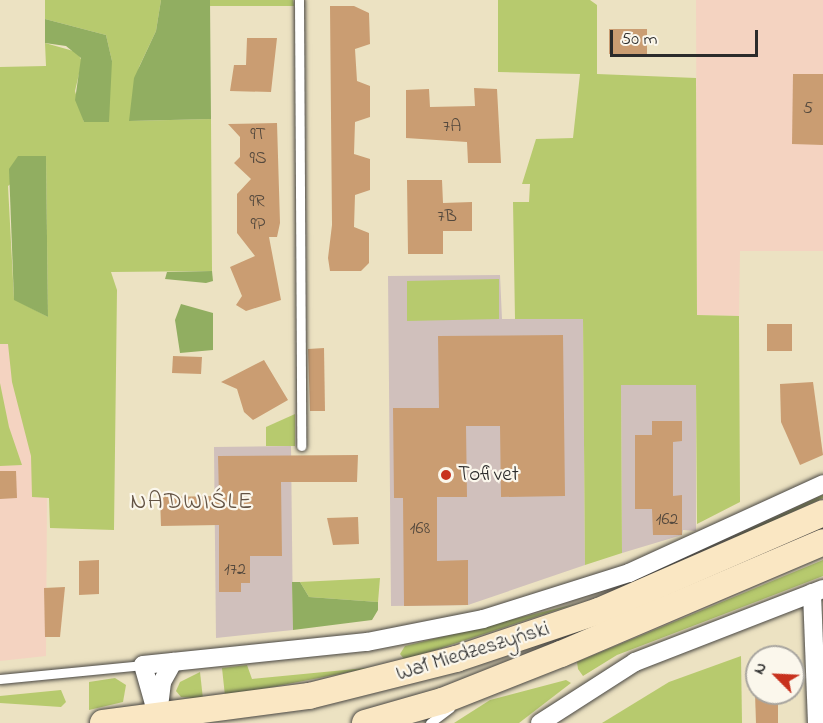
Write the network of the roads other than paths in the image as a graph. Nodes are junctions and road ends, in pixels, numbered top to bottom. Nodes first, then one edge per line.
1 (299, 0) edge
2 (301, 446) dead end
3 (823, 484) edge
4 (823, 513) edge
5 (823, 542) edge
6 (818, 591) edge
7 (173, 662) junction
8 (143, 665) junction
9 (0, 679) edge
10 (481, 686) junction
11 (158, 720) edge
12 (103, 723) edge
13 (365, 723) edge
14 (430, 723) edge
15 (540, 723) edge
16 (817, 723) edge

1 - 2 lane
3 - 7 street
4 - 11 main road, Wał Miedzeszyński
5 - 10 main road, Wał Miedzeszyński
6 - 15 street
6 - 16 street
7 - 8 street
7 - 11 street
8 - 9 lane
8 - 11 street
10 - 13 main road, Wał Miedzeszyński
10 - 14 lane
11 - 12 main road, Wał Miedzeszyński

